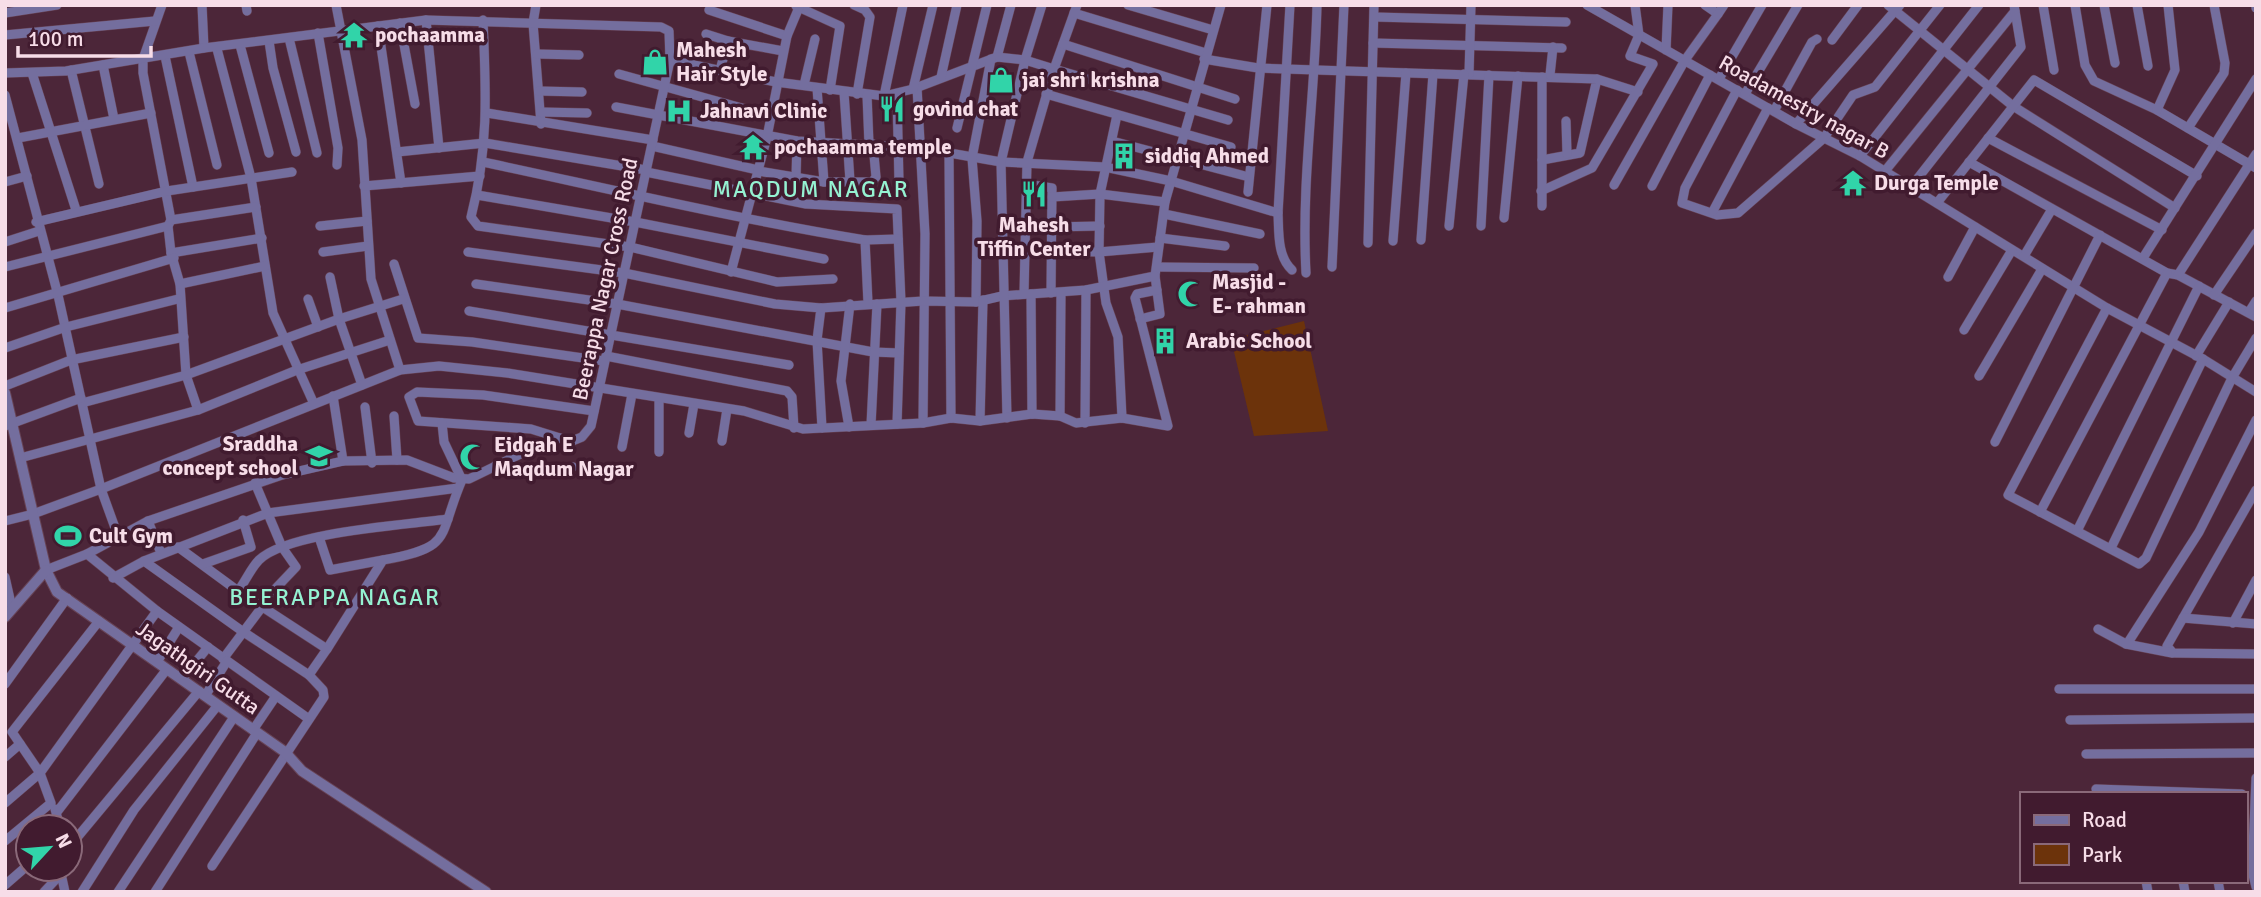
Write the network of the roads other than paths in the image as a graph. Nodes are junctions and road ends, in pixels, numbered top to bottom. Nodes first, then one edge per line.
1 (57, 5) edge
2 (162, 5) edge
3 (202, 5) edge
4 (336, 5) edge
5 (536, 5) edge
6 (853, 5) edge
7 (903, 5) edge
8 (933, 5) edge
9 (957, 5) edge
10 (987, 5) edge
11 (1011, 5) edge
12 (1042, 5) edge
13 (1128, 5) edge
14 (1221, 5) edge
15 (1267, 5) edge
16 (1290, 5) edge
17 (1317, 5) edge
18 (1344, 5) edge
19 (1374, 5) edge
20 (1471, 5) edge
21 (1587, 5) edge
22 (1609, 5) edge
23 (1635, 5) edge
24 (1668, 5) edge
25 (1706, 5) edge
26 (1724, 5) edge
27 (1762, 5) edge
28 (1798, 5) edge
29 (1858, 5) edge
30 (1940, 5) edge
31 (1979, 5) edge
32 (2043, 5) edge
33 (2075, 5) edge
34 (2104, 5) edge
35 (2137, 5) edge
36 (2168, 5) edge
37 (2214, 5) edge
38 (798, 6) edge
39 (1895, 7) edge
40 (2015, 8) edge
41 (1075, 9) edge
42 (709, 10) dead end
43 (5, 13) edge
44 (1718, 14) junction
45 (1375, 17) junction
46 (1611, 19) junction
47 (426, 20) junction
48 (483, 20) junction
49 (1470, 20) junction
50 (155, 21) junction
51 (1566, 22) dead end
52 (400, 23) junction
53 (533, 23) junction
54 (378, 26) junction
55 (1920, 29) junction
56 (342, 30) junction
57 (1213, 30) junction
58 (318, 33) junction
59 (706, 34) dead end
60 (1639, 34) junction
61 (5, 35) edge
62 (787, 36) junction
63 (289, 38) junction
64 (815, 39) dead end
65 (1817, 39) dead end
66 (269, 40) junction
67 (1832, 40) dead end
68 (728, 41) junction
69 (1373, 43) junction
70 (1063, 44) junction
71 (240, 45) junction
72 (1470, 47) junction
73 (205, 48) junction
74 (217, 49) junction
75 (1944, 49) junction
76 (1666, 50) junction
77 (783, 51) junction
78 (190, 52) junction
79 (537, 54) junction
80 (579, 55) dead end
81 (165, 56) junction
82 (1205, 56) junction
83 (995, 58) junction
84 (143, 59) junction
85 (670, 60) junction
86 (1025, 60) junction
87 (1685, 60) junction
88 (2115, 63) dead end
89 (103, 65) junction
90 (971, 65) junction
91 (2148, 66) dead end
92 (1258, 68) junction
93 (1054, 69) junction
94 (1965, 69) junction
95 (71, 70) junction
96 (720, 70) junction
97 (1287, 70) junction
98 (2054, 70) dead end
99 (1315, 71) junction
100 (1342, 72) junction
101 (5, 73) edge
102 (32, 73) junction
103 (1406, 73) junction
104 (619, 74) dead end
105 (1374, 74) junction
106 (1433, 74) junction
107 (1466, 74) junction
108 (1489, 75) junction
109 (1518, 76) junction
110 (1546, 76) junction
111 (1714, 77) junction
112 (941, 78) junction
113 (1597, 79) junction
114 (2256, 79) edge
115 (776, 82) junction
116 (804, 85) junction
117 (1196, 85) junction
118 (664, 88) junction
119 (817, 88) junction
120 (915, 88) junction
121 (1990, 88) junction
122 (830, 90) junction
123 (539, 91) junction
124 (582, 92) dead end
125 (845, 92) junction
126 (1638, 92) junction
127 (1741, 92) junction
128 (862, 94) junction
129 (897, 94) junction
130 (1046, 94) junction
131 (5, 95) edge
132 (884, 96) junction
133 (1235, 99) dead end
134 (415, 104) dead end
135 (2013, 106) junction
136 (616, 107) dead end
137 (1771, 109) junction
138 (1190, 110) junction
139 (2157, 110) junction
140 (541, 112) junction
141 (151, 113) junction
142 (488, 113) junction
143 (586, 113) dead end
144 (1117, 115) junction
145 (658, 116) junction
146 (771, 116) junction
147 (114, 119) junction
148 (1228, 120) dead end
149 (1566, 121) dead end
150 (82, 124) junction
151 (541, 124) junction
152 (1796, 124) junction
153 (957, 128) dead end
154 (2188, 128) junction
155 (51, 130) junction
156 (1183, 134) junction
157 (767, 137) junction
158 (18, 138) junction
159 (1824, 138) junction
160 (1988, 138) junction
161 (797, 141) junction
162 (822, 141) junction
163 (1112, 141) junction
164 (652, 143) junction
165 (848, 143) junction
166 (485, 144) junction
167 (871, 144) junction
168 (2216, 144) junction
169 (1231, 147) dead end
170 (439, 148) junction
171 (898, 148) junction
172 (921, 148) junction
173 (296, 152) dead end
174 (397, 152) junction
175 (269, 153) dead end
176 (317, 153) dead end
177 (949, 154) junction
178 (1567, 154) junction
179 (2256, 154) edge
180 (1860, 156) junction
181 (972, 158) junction
182 (1177, 158) junction
183 (1542, 160) junction
184 (483, 162) junction
185 (1001, 162) junction
186 (1027, 162) junction
187 (1969, 162) junction
188 (216, 165) dead end
189 (337, 165) dead end
190 (2253, 165) edge
191 (1105, 167) junction
192 (646, 171) junction
193 (758, 171) junction
194 (1885, 171) junction
195 (292, 172) dead end
196 (27, 176) junction
197 (480, 176) junction
198 (2197, 176) junction
199 (1249, 177) junction
200 (251, 178) junction
201 (796, 178) junction
202 (824, 181) junction
203 (850, 181) junction
204 (1171, 181) junction
205 (5, 182) edge
206 (899, 182) dead end
207 (401, 183) junction
208 (99, 184) dead end
209 (1026, 184) junction
210 (1614, 185) dead end
211 (364, 186) junction
212 (1652, 186) dead end
213 (193, 187) junction
214 (1910, 188) junction
215 (167, 191) junction
216 (1541, 191) junction
217 (752, 192) junction
218 (1248, 192) dead end
219 (641, 194) junction
220 (1100, 194) junction
221 (477, 195) junction
222 (1052, 197) junction
223 (1165, 202) junction
224 (1937, 204) junction
225 (1542, 206) dead end
226 (256, 207) junction
227 (2175, 208) junction
228 (2052, 209) junction
229 (76, 211) junction
230 (1713, 211) junction
231 (1278, 212) junction
232 (1164, 214) junction
233 (1504, 218) dead end
234 (744, 219) junction
235 (367, 221) junction
236 (635, 222) junction
237 (170, 223) junction
238 (320, 226) dead end
239 (1100, 226) junction
240 (1449, 226) dead end
241 (1481, 226) dead end
242 (38, 227) junction
243 (1052, 227) junction
244 (1975, 227) junction
245 (2162, 230) junction
246 (2256, 233) edge
247 (1260, 234) dead end
248 (2100, 235) junction
249 (262, 238) junction
250 (898, 239) junction
251 (866, 240) junction
252 (1421, 240) dead end
253 (1393, 241) dead end
254 (5, 242) edge
255 (738, 242) junction
256 (1159, 242) junction
257 (1368, 243) dead end
258 (368, 246) junction
259 (1224, 246) dead end
260 (630, 247) junction
261 (2012, 250) junction
262 (1052, 251) junction
263 (323, 252) dead end
264 (468, 252) dead end
265 (1099, 252) junction
266 (173, 255) junction
267 (2024, 256) junction
268 (48, 257) junction
269 (2143, 258) junction
270 (824, 260) dead end
271 (394, 264) dead end
272 (265, 266) junction
273 (5, 267) edge
274 (1332, 267) dead end
275 (1254, 268) dead end
276 (2042, 269) junction
277 (1292, 270) dead end
278 (1156, 271) junction
279 (731, 272) junction
280 (1306, 272) dead end
281 (624, 273) junction
282 (2167, 273) junction
283 (2178, 275) junction
284 (330, 277) dead end
285 (1948, 277) dead end
286 (833, 279) dead end
287 (180, 284) junction
288 (475, 284) dead end
289 (1102, 285) junction
290 (2072, 286) junction
291 (2199, 286) junction
292 (1086, 290) junction
293 (1157, 290) junction
294 (1056, 293) junction
295 (1028, 294) junction
296 (58, 295) junction
297 (2214, 295) junction
298 (1002, 296) junction
299 (178, 299) junction
300 (308, 299) dead end
301 (403, 299) junction
302 (923, 301) junction
303 (980, 301) junction
304 (2256, 301) edge
305 (901, 302) junction
306 (950, 302) junction
307 (2229, 302) junction
308 (617, 304) junction
309 (850, 304) junction
310 (873, 304) junction
311 (378, 306) junction
312 (5, 308) edge
313 (821, 308) junction
314 (2107, 308) junction
315 (469, 311) dead end
316 (2252, 314) edge
317 (339, 319) junction
318 (1140, 319) junction
319 (2139, 324) junction
320 (66, 327) junction
321 (318, 327) junction
322 (1964, 330) dead end
323 (611, 333) junction
324 (184, 337) junction
325 (2256, 338) edge
326 (283, 339) junction
327 (390, 340) junction
328 (817, 340) junction
329 (2173, 344) junction
330 (845, 347) junction
331 (5, 348) edge
332 (873, 352) junction
333 (351, 354) junction
334 (899, 354) junction
335 (605, 358) junction
336 (2199, 358) junction
337 (71, 360) junction
338 (789, 365) dead end
339 (297, 370) junction
340 (400, 370) junction
341 (186, 375) junction
342 (1979, 376) dead end
343 (2232, 378) junction
344 (362, 385) junction
345 (5, 387) edge
346 (599, 388) junction
347 (2256, 392) edge
348 (5, 393) edge
349 (632, 394) junction
350 (333, 396) junction
351 (659, 398) junction
352 (82, 401) junction
353 (314, 404) junction
354 (694, 404) junction
355 (7, 406) edge
356 (365, 407) dead end
357 (727, 409) junction
358 (198, 410) junction
359 (594, 411) junction
360 (1032, 414) junction
361 (394, 416) dead end
362 (1060, 416) junction
363 (951, 418) junction
364 (1007, 418) junction
365 (1122, 418) junction
366 (2256, 420) edge
367 (980, 421) junction
368 (442, 423) junction
369 (923, 423) junction
370 (1085, 423) junction
371 (897, 424) junction
372 (9, 425) edge
373 (871, 425) junction
374 (849, 427) junction
375 (794, 428) junction
376 (822, 428) junction
377 (689, 433) dead end
378 (561, 438) junction
379 (89, 440) junction
380 (722, 441) dead end
381 (1995, 442) dead end
382 (622, 447) dead end
383 (659, 452) dead end
384 (20, 458) junction
385 (397, 460) junction
386 (343, 461) junction
387 (372, 463) junction
388 (496, 465) junction
389 (573, 467) dead end
390 (255, 483) junction
391 (460, 484) junction
392 (101, 489) junction
393 (2256, 490) edge
394 (2040, 512) junction
395 (268, 513) junction
396 (33, 514) junction
397 (448, 519) junction
398 (243, 520) junction
399 (5, 521) edge
400 (148, 521) junction
401 (2077, 531) junction
402 (118, 536) junction
403 (319, 537) junction
404 (178, 547) junction
405 (251, 547) junction
406 (282, 547) junction
407 (2110, 548) junction
408 (161, 553) junction
409 (88, 554) junction
410 (260, 559) junction
411 (383, 560) junction
412 (144, 561) junction
413 (203, 564) junction
414 (46, 570) junction
415 (113, 578) junction
416 (2256, 580) edge
417 (6, 583) edge
418 (238, 591) junction
419 (66, 598) junction
420 (261, 606) junction
421 (157, 611) junction
422 (9, 612) edge
423 (2183, 618) junction
424 (99, 621) junction
425 (2233, 623) junction
426 (2256, 624) edge
427 (179, 627) junction
428 (2098, 629) dead end
429 (244, 632) junction
430 (131, 644) junction
431 (2126, 644) junction
432 (208, 648) junction
433 (327, 649) junction
434 (2173, 653) junction
435 (2256, 654) edge
436 (225, 660) junction
437 (162, 666) junction
438 (309, 675) junction
439 (181, 679) junction
440 (5, 684) edge
441 (2059, 689) dead end
442 (2256, 689) edge
443 (202, 694) junction
444 (276, 696) junction
445 (218, 705) junction
446 (234, 717) junction
447 (2256, 718) edge
448 (309, 719) junction
449 (2070, 719) dead end
450 (9, 729) edge
451 (255, 731) junction
452 (20, 744) junction
453 (285, 752) junction
454 (2256, 753) edge
455 (2086, 754) dead end
456 (5, 757) edge
457 (40, 774) junction
458 (2256, 778) edge
459 (2096, 789) dead end
460 (2184, 792) edge
461 (2255, 794) edge
462 (5, 803) edge
463 (51, 803) junction
464 (57, 812) joint
465 (2251, 829) edge
466 (84, 830) edge
467 (5, 841) edge
468 (212, 866) dead end
469 (2251, 870) edge
470 (6, 882) edge
471 (2256, 887) edge
472 (17, 892) edge
473 (82, 892) edge
474 (118, 892) edge
475 (155, 892) edge
476 (486, 892) edge

1 - 43 street
2 - 50 street
3 - 73 street
4 - 56 street
5 - 53 street
6 - 128 street
7 - 132 street
8 - 120 street
9 - 112 street
10 - 90 street
11 - 83 street
12 - 86 street
13 - 57 street
14 - 57 street
15 - 92 street
16 - 97 street
17 - 99 street
18 - 100 street
19 - 45 street
20 - 49 street
21 - 46 street, Roadamestry nagar B
22 - 46 street
23 - 60 street
24 - 76 street
25 - 44 street
26 - 44 street
27 - 111 street
28 - 127 street
29 - 67 street
30 - 55 street
31 - 75 street
32 - 98 street
33 - 139 street
34 - 88 street
35 - 91 street
36 - 139 street
37 - 154 street
38 - 62 street
38 - 122 street
39 - 55 street
39 - 152 street
40 - 94 street
40 - 121 street
41 - 70 street
41 - 82 street
42 - 62 street
44 - 87 street
45 - 49 street
45 - 69 street
46 - 60 street, Roadamestry nagar B
47 - 48 street
47 - 52 street
47 - 170 street
48 - 53 street
48 - 142 street
49 - 51 street
49 - 72 street
50 - 61 street
50 - 84 street
52 - 54 street
52 - 134 street
53 - 79 street
53 - 85 street
54 - 56 street
54 - 174 street
55 - 75 street
55 - 159 street
56 - 58 street
56 - 211 street
57 - 82 street
58 - 63 street
58 - 189 street
59 - 68 street
60 - 76 street, Roadamestry nagar B
60 - 126 street
62 - 77 street
63 - 66 street
63 - 176 street
64 - 116 street
65 - 137 street
66 - 71 street
66 - 173 street
68 - 77 street
68 - 96 street
69 - 72 street
69 - 105 street
70 - 93 street
70 - 117 street
71 - 74 street
71 - 175 street
72 - 107 street
72 - 110 street
73 - 74 street
73 - 78 street
74 - 200 street
75 - 94 street
75 - 180 street
76 - 87 street, Roadamestry nagar B
77 - 115 street
78 - 81 street
78 - 188 street
79 - 80 street
79 - 123 street
81 - 84 street
81 - 213 street
82 - 92 street
82 - 117 street
83 - 86 street
83 - 90 street
83 - 181 street
84 - 89 street
84 - 141 street
85 - 96 street
85 - 118 street, Beerappa Nagar Cross Road
86 - 93 street
86 - 185 street
87 - 111 street, Roadamestry nagar B
87 - 210 street
89 - 95 street
89 - 147 street
90 - 112 street
90 - 153 street
92 - 97 street
92 - 199 street
93 - 130 street
93 - 138 street
94 - 121 street
94 - 194 street
95 - 102 street
95 - 150 street
96 - 115 street
97 - 99 street
97 - 231 street
99 - 100 street
99 - 280 street
100 - 105 street
100 - 274 street
101 - 102 street
102 - 155 street
103 - 105 street
103 - 106 street
103 - 253 street
104 - 118 street
105 - 257 street
106 - 107 street
106 - 252 street
107 - 108 street
107 - 240 street
108 - 109 street
108 - 241 street
109 - 110 street
109 - 233 street
110 - 113 street
110 - 183 street
111 - 127 street, Roadamestry nagar B
111 - 212 street
112 - 120 street
113 - 126 street
113 - 178 street
114 - 168 street
115 - 116 street
115 - 146 street
116 - 119 street
117 - 133 street
117 - 138 street
118 - 145 street, Beerappa Nagar Cross Road
118 - 146 street
119 - 122 street
119 - 162 street
120 - 129 street
120 - 172 street
121 - 135 street
121 - 214 street
122 - 125 street
123 - 124 street
123 - 140 street
125 - 128 street
125 - 165 street
126 - 216 street
127 - 137 street, Roadamestry nagar B
127 - 230 street
128 - 132 street
128 - 167 street
129 - 132 street
129 - 171 street
130 - 144 street
130 - 186 street
131 - 158 street
135 - 160 street
135 - 198 street
135 - 227 street
136 - 145 street
137 - 152 street, Roadamestry nagar B
137 - 230 street
138 - 148 street
138 - 156 street
139 - 154 street
140 - 143 street
140 - 151 street
141 - 147 street
141 - 215 street
142 - 151 street
142 - 166 street
144 - 156 street
144 - 163 street
145 - 157 street
145 - 164 street, Beerappa Nagar Cross Road
146 - 157 street
147 - 150 street
149 - 178 street
150 - 155 street
150 - 208 street
151 - 164 street
152 - 159 street, Roadamestry nagar B
154 - 168 street
155 - 158 street
155 - 229 street
156 - 169 street
156 - 182 street
157 - 161 street
157 - 193 street
158 - 196 street
159 - 180 street, Roadamestry nagar B
159 - 230 street
160 - 187 street
160 - 245 street
161 - 162 street
161 - 201 street
162 - 165 street
162 - 202 street
163 - 182 street
163 - 191 street
164 - 192 street, Beerappa Nagar Cross Road
164 - 193 street
165 - 167 street
165 - 203 street
166 - 170 street
166 - 184 street
166 - 192 street
167 - 171 street
167 - 203 street
168 - 190 street
168 - 198 street
170 - 174 street
171 - 172 street
171 - 206 street
172 - 177 street
172 - 302 street
174 - 207 street
177 - 181 street
177 - 306 street
178 - 183 street
179 - 190 street
180 - 194 street, Roadamestry nagar B
181 - 185 street
181 - 303 street
182 - 199 street
182 - 204 street
183 - 216 street
184 - 197 street
184 - 219 street
185 - 186 street
185 - 298 street
186 - 191 street
186 - 209 street
187 - 224 street
187 - 228 street
190 - 283 street
191 - 204 street
191 - 220 street
192 - 217 street
192 - 219 street, Beerappa Nagar Cross Road
193 - 201 street
193 - 217 street
194 - 214 street, Roadamestry nagar B
195 - 200 street
196 - 205 street
196 - 242 street
197 - 207 street
197 - 221 street
198 - 227 street
199 - 218 street
200 - 213 street
200 - 226 street
201 - 202 street
202 - 203 street
204 - 223 street
204 - 231 street
207 - 211 street
209 - 222 street
209 - 295 street
211 - 235 street
213 - 215 street
214 - 224 street, Roadamestry nagar B
215 - 229 street
215 - 237 street
216 - 225 street
217 - 234 street
217 - 250 street
219 - 234 street
219 - 236 street, Beerappa Nagar Cross Road
220 - 222 street
220 - 223 street
220 - 239 street
221 - 236 street
221 - 260 street
222 - 243 street
223 - 232 street
224 - 244 street, Roadamestry nagar B
226 - 237 street
226 - 249 street
227 - 245 street
228 - 248 street
228 - 267 street
229 - 242 street
231 - 277 street
232 - 247 street
232 - 256 street
234 - 251 street
234 - 255 street
235 - 238 street
235 - 258 street
236 - 255 street
236 - 260 street, Beerappa Nagar Cross Road
237 - 266 street
237 - 268 street
239 - 243 street
239 - 265 street
242 - 254 street
242 - 268 street
243 - 262 street
244 - 261 street, Roadamestry nagar B
244 - 285 street
245 - 269 street
246 - 297 street
248 - 269 street
248 - 290 street
249 - 266 street
249 - 272 street
250 - 251 street
250 - 305 street
251 - 310 street
255 - 270 street
255 - 279 street
256 - 259 street
256 - 265 street
256 - 278 street
258 - 263 street
258 - 311 street
260 - 279 street
260 - 281 street, Beerappa Nagar Cross Road
261 - 267 street, Roadamestry nagar B
261 - 322 street
262 - 265 street
262 - 294 street
264 - 281 street
265 - 289 street
266 - 287 street
266 - 296 street
267 - 276 street, Roadamestry nagar B
268 - 273 street
268 - 296 street
269 - 282 street
271 - 301 street
272 - 287 street
272 - 326 street
275 - 278 street
276 - 290 street, Roadamestry nagar B
276 - 342 street
278 - 289 street
278 - 293 street
279 - 286 street
281 - 308 street, Beerappa Nagar Cross Road
281 - 313 street
282 - 283 street
282 - 319 street
283 - 291 street
284 - 317 street
287 - 299 street
288 - 308 street
289 - 292 street
289 - 365 street
290 - 314 street, Roadamestry nagar B
290 - 381 street
291 - 297 street
291 - 329 street
292 - 294 street
292 - 370 street
293 - 318 street
293 - 318 street
294 - 295 street
294 - 362 street
295 - 298 street
295 - 360 street
296 - 312 street
296 - 320 street
297 - 307 street
298 - 303 street
298 - 364 street
299 - 320 street
299 - 324 street
300 - 321 street
301 - 311 street
301 - 335 street
302 - 305 street
302 - 306 street
302 - 369 street
303 - 306 street
303 - 367 street
304 - 316 street
305 - 310 street
305 - 334 street
306 - 363 street
307 - 316 street
307 - 336 street
308 - 323 street, Beerappa Nagar Cross Road
308 - 328 street
309 - 310 street
309 - 313 street
309 - 330 street
310 - 332 street
311 - 317 street
311 - 327 street
313 - 328 street
314 - 319 street, Roadamestry nagar B
314 - 394 street
315 - 323 street
317 - 321 street
317 - 333 street
318 - 365 street
319 - 329 street, Roadamestry nagar B
319 - 394 street
320 - 331 street
320 - 337 street
321 - 326 street
323 - 335 street, Beerappa Nagar Cross Road
323 - 338 street
324 - 337 street
324 - 341 street
325 - 343 street
326 - 339 street
326 - 341 street
327 - 333 street
327 - 340 street
328 - 330 street
328 - 376 street
329 - 336 street, Roadamestry nagar B
329 - 401 street
330 - 332 street
330 - 374 street
332 - 334 street
332 - 373 street
333 - 339 street
333 - 344 street
334 - 371 street
335 - 346 street, Beerappa Nagar Cross Road
335 - 375 street
336 - 343 street, Roadamestry nagar B
336 - 407 street
337 - 345 street
337 - 352 street
339 - 353 street
339 - 358 street
340 - 344 street
340 - 346 street
341 - 352 street
341 - 358 street
343 - 347 street, Roadamestry nagar B
343 - 407 street
344 - 350 street
346 - 349 street
346 - 359 street, Beerappa Nagar Cross Road
348 - 355 street, Jagathgiri Gutta
349 - 351 street
349 - 382 street
350 - 353 street
350 - 386 street
351 - 354 street
351 - 383 street
352 - 372 street
352 - 379 street
353 - 392 street
354 - 357 street
354 - 377 street
355 - 372 street, Jagathgiri Gutta
356 - 387 street
357 - 375 street
357 - 380 street
358 - 379 street
359 - 368 street
359 - 378 street, Beerappa Nagar Cross Road
360 - 362 street
360 - 364 street
361 - 385 street
362 - 370 street
363 - 367 street
363 - 369 street
364 - 367 street
365 - 370 street
366 - 431 street
368 - 378 street
368 - 391 street
369 - 371 street
371 - 373 street
372 - 384 street, Jagathgiri Gutta
373 - 374 street
374 - 376 street
375 - 376 street
378 - 388 street, Beerappa Nagar Cross Road
379 - 384 street
379 - 392 street
384 - 396 street, Jagathgiri Gutta
385 - 387 street
385 - 391 street
386 - 387 street
386 - 390 street
388 - 389 street
388 - 391 street, Beerappa Nagar Cross Road
390 - 395 street
390 - 400 street
391 - 395 street, Beerappa Nagar Cross Road
391 - 397 street
392 - 396 street
392 - 402 street
393 - 423 street
394 - 401 street
395 - 398 street, Beerappa Nagar Cross Road
395 - 406 street
396 - 399 street
396 - 414 street, Jagathgiri Gutta
397 - 403 street
397 - 411 street
398 - 404 street, Beerappa Nagar Cross Road
398 - 405 street
400 - 402 street
400 - 408 street
401 - 407 street
402 - 409 street
403 - 406 street
403 - 411 street
404 - 408 street, Beerappa Nagar Cross Road
404 - 413 street
405 - 410 street
405 - 413 street
406 - 410 street
406 - 420 street
408 - 412 street, Beerappa Nagar Cross Road
409 - 414 street
409 - 415 street
410 - 418 street
411 - 433 street
412 - 415 street, Beerappa Nagar Cross Road
412 - 429 street
413 - 418 street
414 - 419 street, Jagathgiri Gutta
414 - 422 street
415 - 421 street
416 - 425 street
417 - 422 street
418 - 420 street
419 - 424 street, Jagathgiri Gutta
419 - 440 street
420 - 429 street
420 - 433 street
421 - 427 street
421 - 430 street
423 - 425 street
423 - 434 street
424 - 430 street, Jagathgiri Gutta
424 - 450 street
425 - 426 street
427 - 432 street
427 - 437 street
428 - 431 street
429 - 436 street
429 - 438 street
430 - 437 street, Jagathgiri Gutta
430 - 457 street
431 - 434 street
432 - 436 street
432 - 439 street
433 - 438 street
434 - 435 street
436 - 443 street
436 - 444 street
437 - 439 street, Jagathgiri Gutta
437 - 464 street
438 - 448 street
439 - 443 street, Jagathgiri Gutta
441 - 442 street
443 - 445 street, Jagathgiri Gutta
443 - 466 street
444 - 448 street
444 - 451 street
445 - 446 street, Jagathgiri Gutta
445 - 473 street
446 - 451 street, Jagathgiri Gutta
446 - 474 street
447 - 449 street
448 - 453 street
450 - 452 street
451 - 453 street, Jagathgiri Gutta
451 - 475 street
452 - 456 street
452 - 457 street
453 - 468 street
453 - 476 street, Jagathgiri Gutta
454 - 455 street
457 - 462 street
457 - 463 street
458 - 461 street
459 - 460 street
461 - 465 street
463 - 464 street
463 - 467 street
465 - 469 street
469 - 471 street
470 - 472 street

